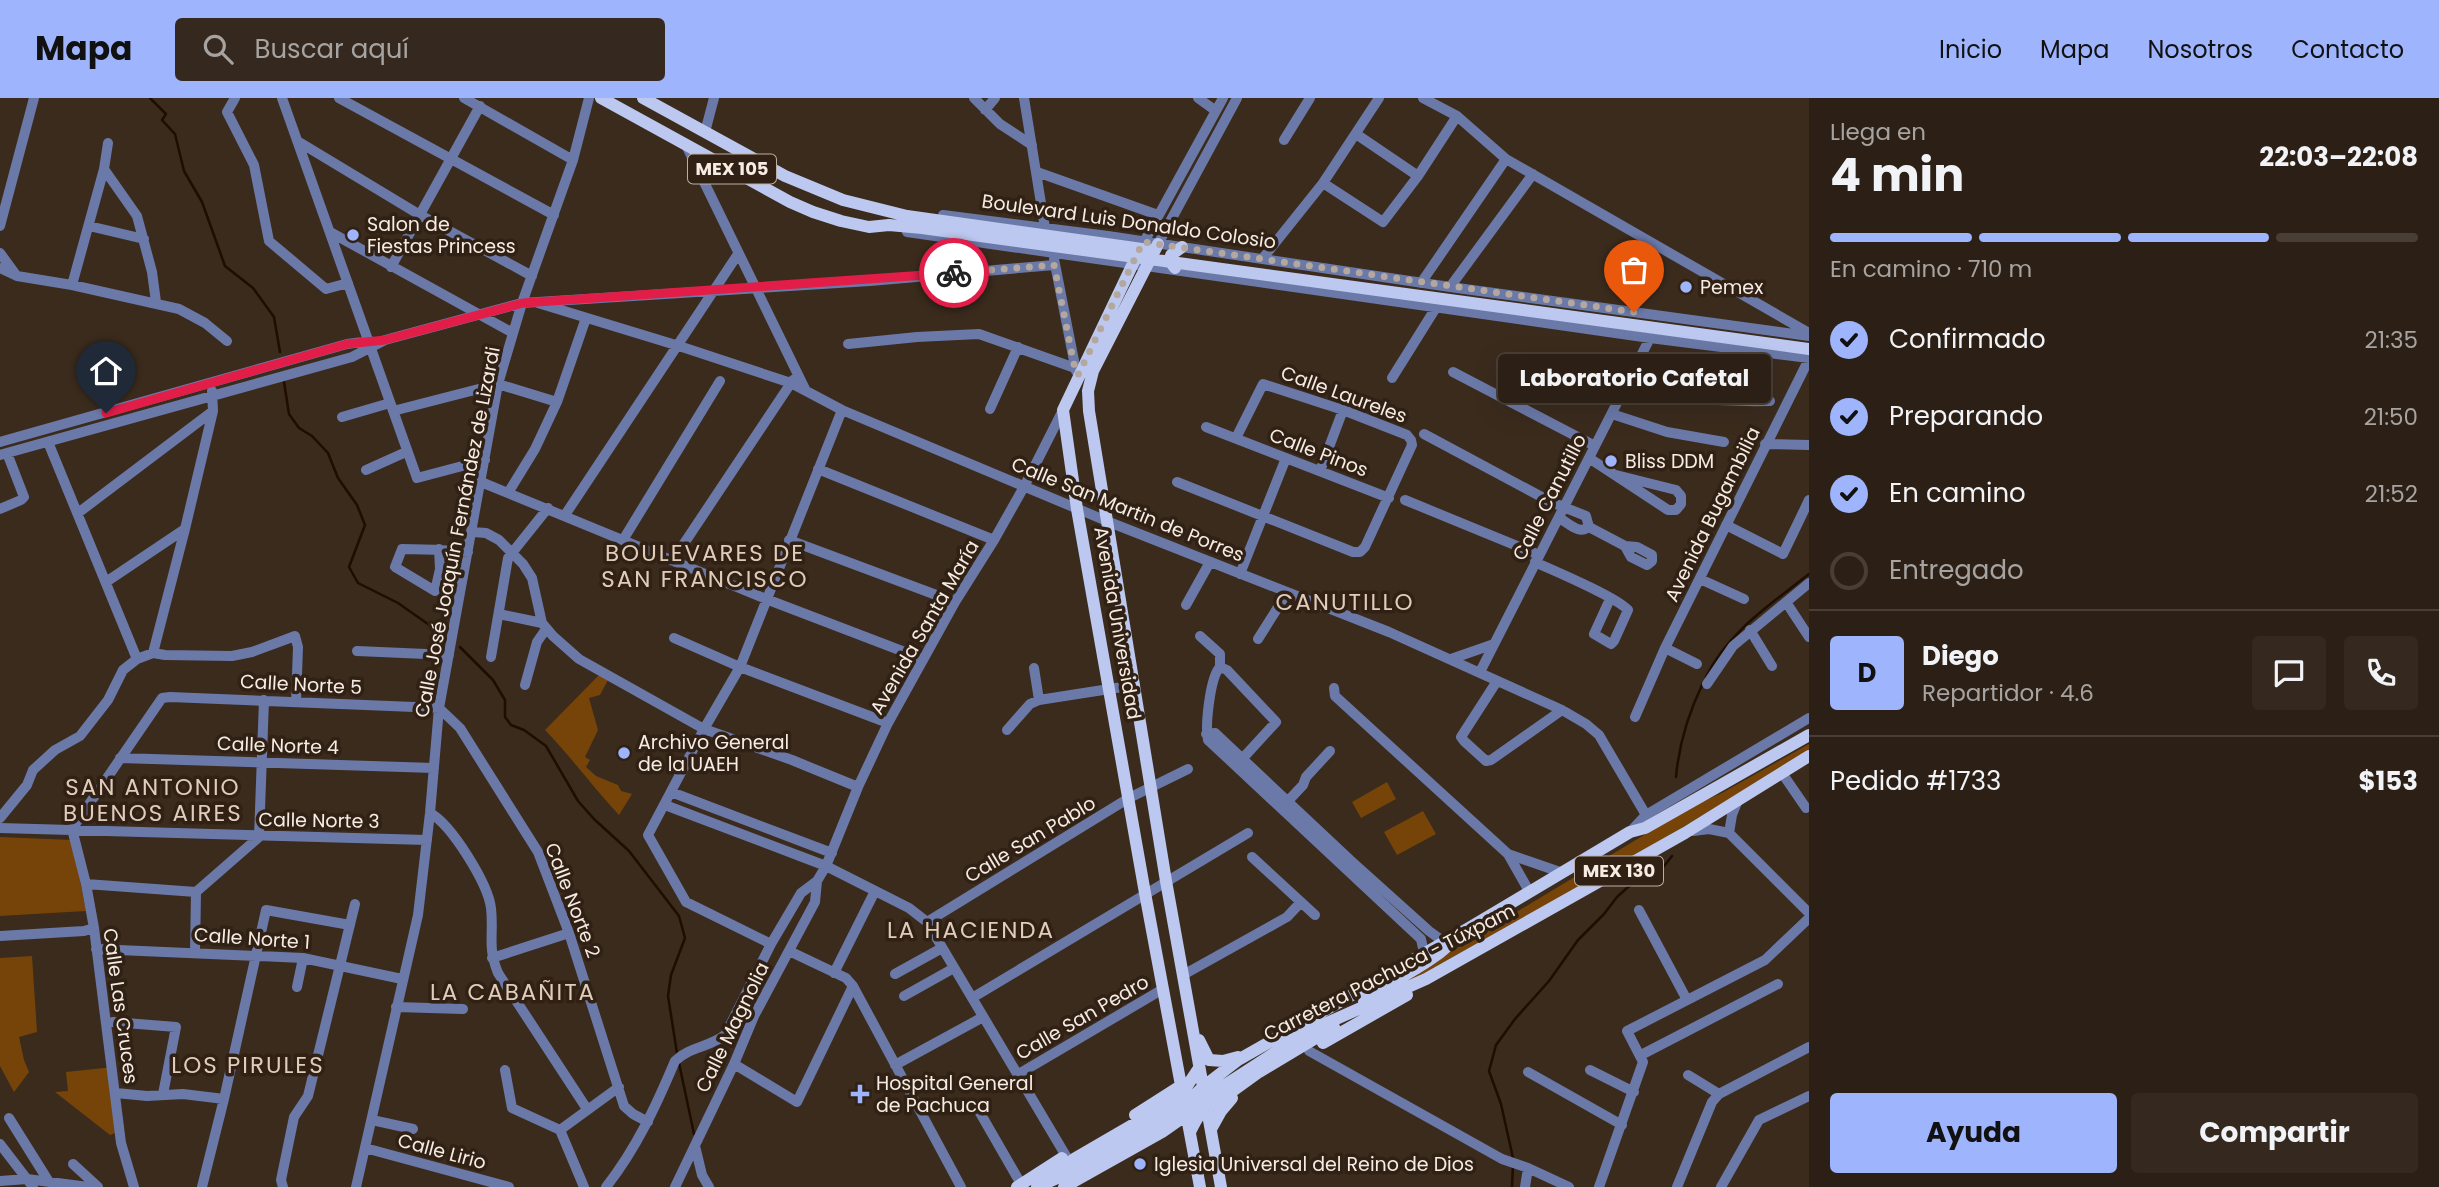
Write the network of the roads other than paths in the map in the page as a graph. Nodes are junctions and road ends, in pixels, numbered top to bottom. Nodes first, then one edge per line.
1 (34, 98) edge
2 (235, 98) edge
3 (282, 98) edge
4 (340, 98) edge
5 (464, 98) edge
6 (589, 98) edge
7 (601, 98) edge
8 (643, 98) edge
9 (663, 98) edge
10 (714, 98) edge
11 (974, 98) edge
12 (995, 98) edge
13 (1024, 98) edge
14 (1198, 98) edge
15 (1223, 98) edge
16 (1237, 98) edge
17 (1310, 98) edge
18 (1379, 98) edge
19 (1423, 98) edge
20 (480, 107) junction
21 (985, 110) junction
22 (1216, 111) junction
23 (671, 114) junction
24 (1457, 116) junction
25 (705, 132) junction
26 (1356, 134) junction
27 (1284, 140) dead end
28 (299, 142) junction
29 (108, 143) dead end
30 (686, 145) junction
31 (1031, 145) junction
32 (1506, 159) junction
33 (450, 160) junction
34 (573, 160) junction
35 (104, 169) junction
36 (1037, 172) junction
37 (1533, 174) junction
38 (1418, 176) junction
39 (1323, 183) junction
40 (872, 206) junction
41 (420, 215) junction
42 (554, 215) junction
43 (1158, 215) junction
44 (0, 226) edge
45 (89, 226) junction
46 (942, 226) junction
47 (869, 227) junction
48 (1045, 228) junction
49 (330, 232) junction
50 (1108, 236) junction
51 (144, 239) junction
52 (1143, 242) junction
53 (1158, 244) junction
54 (1182, 247) junction
55 (1053, 252) junction
56 (0, 253) edge
57 (738, 254) junction
58 (1264, 258) junction
59 (1105, 260) junction
60 (1132, 264) junction
61 (1054, 265) junction
62 (1147, 266) junction
63 (391, 267) junction
64 (3, 269) edge
65 (1178, 270) junction
66 (531, 276) junction
67 (348, 283) junction
68 (72, 285) junction
69 (1450, 287) junction
70 (755, 288) junction
71 (713, 289) junction
72 (1416, 292) junction
73 (156, 302) junction
74 (523, 303) junction
75 (538, 303) junction
76 (1437, 306) junction
77 (477, 315) junction
78 (586, 318) junction
79 (513, 334) junction
80 (1809, 334) edge
81 (1650, 338) junction
82 (227, 341) dead end
83 (1809, 343) edge
84 (849, 344) dead end
85 (368, 345) junction
86 (679, 346) junction
87 (1018, 347) junction
88 (1809, 349) edge
89 (1809, 358) edge
90 (1077, 372) junction
91 (1453, 372) dead end
92 (798, 374) junction
93 (1392, 378) dead end
94 (720, 381) dead end
95 (211, 383) junction
96 (791, 383) junction
97 (498, 384) junction
98 (1625, 388) junction
99 (806, 390) junction
100 (213, 396) junction
101 (1770, 401) dead end
102 (557, 402) junction
103 (391, 407) junction
104 (990, 409) dead end
105 (842, 410) junction
106 (1343, 410) junction
107 (212, 411) junction
108 (1063, 411) junction
109 (1612, 414) junction
110 (342, 418) dead end
111 (1206, 427) dead end
112 (1424, 434) dead end
113 (1236, 438) junction
114 (0, 442) edge
115 (48, 442) junction
116 (1724, 442) dead end
117 (1765, 444) junction
118 (1809, 444) edge
119 (1595, 446) junction
120 (407, 452) junction
121 (3, 454) edge
122 (1286, 458) junction
123 (1589, 458) junction
124 (485, 460) junction
125 (818, 469) junction
126 (366, 470) dead end
127 (1320, 471) junction
128 (1616, 475) junction
129 (481, 482) junction
130 (1177, 482) dead end
131 (1025, 485) junction
132 (1664, 487) junction
133 (508, 493) junction
134 (1389, 498) junction
135 (1405, 500) dead end
136 (1809, 500) edge
137 (1656, 503) junction
138 (548, 508) junction
139 (0, 509) edge
140 (1077, 509) junction
141 (1561, 512) junction
142 (78, 513) junction
143 (565, 515) junction
144 (1262, 515) junction
145 (1109, 522) junction
146 (1726, 525) junction
147 (185, 529) junction
148 (473, 532) junction
149 (623, 540) junction
150 (789, 540) junction
151 (994, 540) junction
152 (1625, 546) dead end
153 (439, 549) junction
154 (512, 551) junction
155 (468, 552) junction
156 (1537, 559) junction
157 (673, 560) junction
158 (1210, 562) junction
159 (1240, 574) junction
160 (1700, 579) junction
161 (106, 582) junction
162 (1809, 583) edge
163 (1287, 593) junction
164 (766, 599) junction
165 (1610, 599) dead end
166 (1744, 599) dead end
167 (1786, 601) junction
168 (955, 602) junction
169 (1186, 605) dead end
170 (499, 614) junction
171 (544, 626) junction
172 (1750, 630) junction
173 (1200, 636) dead end
174 (1809, 637) edge
175 (674, 638) dead end
176 (1258, 639) dead end
177 (1494, 644) junction
178 (1665, 648) junction
179 (357, 651) dead end
180 (153, 653) junction
181 (449, 655) junction
182 (491, 657) dead end
183 (137, 659) junction
184 (923, 659) junction
185 (1451, 659) junction
186 (1697, 664) dead end
187 (1772, 666) dead end
188 (740, 667) junction
189 (1220, 667) junction
190 (1034, 668) dead end
191 (1480, 672) junction
192 (1497, 681) junction
193 (1707, 684) dead end
194 (525, 685) dead end
195 (1135, 685) junction
196 (1334, 688) dead end
197 (1111, 689) junction
198 (264, 700) junction
199 (1039, 700) junction
200 (296, 702) junction
201 (439, 708) junction
202 (1562, 710) junction
203 (1635, 718) dead end
204 (1809, 718) edge
205 (1141, 722) junction
206 (888, 723) junction
207 (1117, 725) junction
208 (704, 729) junction
209 (1007, 730) dead end
210 (1206, 734) junction
211 (1809, 735) edge
212 (1330, 751) dead end
213 (1809, 756) edge
214 (120, 758) junction
215 (1242, 758) junction
216 (262, 762) junction
217 (435, 768) junction
218 (1188, 769) dead end
219 (1782, 773) junction
220 (1151, 786) junction
221 (858, 787) junction
222 (671, 792) junction
223 (1129, 798) junction
224 (1739, 798) junction
225 (1287, 801) junction
226 (665, 805) junction
227 (1807, 808) dead end
228 (430, 813) junction
229 (1646, 815) junction
230 (0, 818) edge
231 (0, 828) edge
232 (72, 829) junction
233 (1630, 832) junction
234 (1685, 832) junction
235 (1248, 833) dead end
236 (1730, 833) junction
237 (259, 837) junction
238 (427, 840) junction
239 (832, 853) junction
240 (1508, 854) junction
241 (1252, 857) dead end
242 (1534, 863) junction
243 (1346, 864) junction
244 (826, 866) junction
245 (1560, 872) junction
246 (1519, 873) junction
247 (817, 881) junction
248 (1167, 881) junction
249 (86, 884) junction
250 (875, 891) junction
251 (1529, 891) junction
252 (196, 892) junction
253 (1145, 894) junction
254 (1301, 902) junction
255 (355, 904) dead end
256 (1639, 910) dead end
257 (1809, 913) edge
258 (1315, 915) dead end
259 (1809, 918) edge
260 (927, 922) junction
261 (350, 925) junction
262 (93, 928) junction
263 (1469, 928) junction
264 (569, 933) junction
265 (0, 936) edge
266 (1444, 942) junction
267 (771, 944) junction
268 (942, 948) junction
269 (96, 949) junction
270 (789, 951) junction
271 (195, 952) junction
272 (1424, 953) junction
273 (257, 956) junction
274 (303, 958) junction
275 (492, 958) junction
276 (340, 965) junction
277 (954, 968) junction
278 (834, 973) junction
279 (895, 974) dead end
280 (1184, 975) junction
281 (402, 979) junction
282 (1426, 979) junction
283 (1777, 984) dead end
284 (853, 986) junction
285 (297, 987) dead end
286 (1163, 989) junction
287 (904, 996) dead end
288 (972, 998) junction
289 (1687, 1000) junction
290 (396, 1007) junction
291 (463, 1009) dead end
292 (1349, 1014) junction
293 (983, 1017) junction
294 (113, 1022) dead end
295 (1194, 1026) junction
296 (1809, 1047) edge
297 (1310, 1051) junction
298 (1245, 1055) junction
299 (1642, 1058) junction
300 (734, 1064) junction
301 (895, 1065) junction
302 (1199, 1066) junction
303 (1179, 1068) junction
304 (505, 1070) dead end
305 (1590, 1070) dead end
306 (1528, 1072) dead end
307 (1017, 1075) junction
308 (1688, 1075) dead end
309 (619, 1087) junction
310 (116, 1093) junction
311 (1634, 1093) junction
312 (163, 1094) junction
313 (1719, 1094) junction
314 (1809, 1096) edge
315 (1194, 1098) junction
316 (224, 1099) junction
317 (587, 1109) junction
318 (979, 1111) dead end
319 (9, 1118) dead end
320 (372, 1120) junction
321 (648, 1122) junction
322 (1622, 1125) junction
323 (413, 1129) dead end
324 (1211, 1129) junction
325 (560, 1130) junction
326 (1161, 1132) junction
327 (1191, 1133) junction
328 (0, 1144) edge
329 (695, 1146) junction
330 (365, 1148) junction
331 (1194, 1149) junction
332 (1066, 1156) junction
333 (73, 1164) dead end
334 (1525, 1167) junction
335 (0, 1181) edge
336 (49, 1182) junction
337 (1085, 1182) edge
338 (30, 1183) edge
339 (1019, 1186) edge
340 (88, 1187) edge
341 (98, 1187) edge
342 (134, 1187) edge
343 (202, 1187) edge
344 (283, 1187) edge
345 (356, 1187) edge
346 (509, 1187) edge
347 (584, 1187) edge
348 (606, 1187) edge
349 (675, 1187) edge
350 (709, 1187) edge
351 (961, 1187) edge
352 (1038, 1187) edge
353 (1064, 1187) edge
354 (1200, 1187) edge
355 (1221, 1187) edge
356 (1525, 1187) edge
357 (1569, 1187) edge
358 (1599, 1187) edge
359 (1677, 1187) edge
360 (1721, 1187) edge

1 - 44 street
2 - 67 street
3 - 28 street
4 - 33 street
5 - 20 street
6 - 34 street, Calle José Joaquín Fernández de Lizardi
7 - 30 main road, Boulevard Luis Donaldo Colosio / MEX 105
8 - 23 main road, Boulevard Luis Donaldo Colosio / MEX 105
9 - 23 main road
10 - 25 street
11 - 21 street
12 - 21 street
13 - 31 street
14 - 22 street
15 - 22 street
16 - 53 street, Avenida Universidad
17 - 27 street
18 - 26 street
19 - 24 street
20 - 33 street
20 - 34 street
21 - 31 street
22 - 43 street
23 - 25 main road, Boulevard Luis Donaldo Colosio / MEX 105
24 - 32 street
24 - 38 street
25 - 40 main road, Boulevard Luis Donaldo Colosio / MEX 105
26 - 38 street
26 - 39 street
28 - 41 street
28 - 49 street
29 - 35 street
30 - 47 main road, Boulevard Luis Donaldo Colosio / MEX 105
30 - 57 street
31 - 36 street
32 - 37 street
32 - 72 street
33 - 41 street
33 - 42 street
34 - 42 street, Calle José Joaquín Fernández de Lizardi
35 - 45 street
35 - 51 street
36 - 43 street
36 - 48 street
37 - 69 street
37 - 80 street
38 - 39 street
39 - 58 street
40 - 46 main road
40 - 48 street, Boulevard Luis Donaldo Colosio / MEX 105
41 - 63 street
41 - 66 street
42 - 66 street, Calle José Joaquín Fernández de Lizardi
43 - 52 street
45 - 51 street
45 - 68 street
46 - 47 main road
46 - 72 main road
47 - 55 street, Boulevard Luis Donaldo Colosio / MEX 105
48 - 50 street, Boulevard Luis Donaldo Colosio / MEX 105
49 - 63 street
49 - 67 street
50 - 52 street, Boulevard Luis Donaldo Colosio / MEX 105
50 - 59 main road
51 - 73 street
52 - 53 street, Boulevard Luis Donaldo Colosio / MEX 105
52 - 60 main road
53 - 54 street, Boulevard Luis Donaldo Colosio / MEX 105
53 - 62 main road, Avenida Universidad
54 - 58 street, Boulevard Luis Donaldo Colosio / MEX 105
54 - 65 main road
55 - 59 street, Boulevard Luis Donaldo Colosio / MEX 105
55 - 61 street
56 - 64 street
57 - 70 street
57 - 71 street
58 - 72 street, Boulevard Luis Donaldo Colosio / MEX 105
59 - 60 street, Boulevard Luis Donaldo Colosio / MEX 105
60 - 62 street, Boulevard Luis Donaldo Colosio / MEX 105
60 - 90 main road
61 - 70 street
61 - 90 street
62 - 65 street, Boulevard Luis Donaldo Colosio / MEX 105
62 - 145 main road, Avenida Universidad
63 - 77 street
64 - 68 street
65 - 72 street, Boulevard Luis Donaldo Colosio / MEX 105
66 - 74 street, Calle José Joaquín Fernández de Lizardi
67 - 85 street
68 - 73 street
69 - 72 street, Boulevard Luis Donaldo Colosio / MEX 105
69 - 80 street, Boulevard Luis Donaldo Colosio / MEX 105
70 - 71 street
70 - 92 street
71 - 75 street
71 - 86 street
72 - 76 street, Boulevard Luis Donaldo Colosio / MEX 105
72 - 83 main road
72 - 88 main road
73 - 82 street
74 - 75 street
74 - 77 street
74 - 79 street, Calle José Joaquín Fernández de Lizardi
75 - 78 street, Calle San Martin de Porres
76 - 81 street, Boulevard Luis Donaldo Colosio / MEX 105
76 - 93 street
77 - 79 street
77 - 85 street
78 - 86 street, Calle San Martin de Porres
78 - 102 street
79 - 97 street, Calle José Joaquín Fernández de Lizardi
81 - 89 street, Boulevard Luis Donaldo Colosio / MEX 105
81 - 98 street, Calle Canutillo
84 - 87 street
85 - 95 street
85 - 100 street
85 - 103 street
86 - 96 street, Calle San Martin de Porres
86 - 143 street
87 - 90 street
87 - 104 street
89 - 117 street, Avenida Bugambilia
90 - 108 main road
91 - 119 street
92 - 96 street
92 - 99 street
94 - 149 street
95 - 100 street
95 - 114 street
96 - 99 street, Calle San Martin de Porres
96 - 157 street
97 - 102 street
97 - 103 street
97 - 124 street, Calle José Joaquín Fernández de Lizardi
98 - 101 street
98 - 109 street, Calle Canutillo
99 - 105 street, Calle San Martin de Porres
100 - 107 street
100 - 115 street
102 - 133 street
103 - 110 street
103 - 120 street
105 - 125 street
105 - 131 street, Calle San Martin de Porres
106 - 113 street, Calle Laureles
106 - 127 street
106 - 134 street, Calle Laureles
107 - 142 street
107 - 147 street
108 - 131 street, Avenida Santa María
108 - 140 main road, Avenida Universidad
109 - 116 street
109 - 119 street, Calle Canutillo
111 - 113 street, Calle Pinos
112 - 141 street
113 - 122 street, Calle Pinos
115 - 121 street
115 - 142 street
117 - 118 street
117 - 146 street, Avenida Bugambilia
119 - 123 street, Calle Canutillo
120 - 124 street
120 - 126 street
121 - 139 street
122 - 127 street, Calle Pinos
122 - 144 street
123 - 128 street
123 - 141 street, Calle Canutillo
124 - 129 street, Calle José Joaquín Fernández de Lizardi
125 - 150 street
125 - 151 street
127 - 134 street, Calle Pinos
128 - 132 street
128 - 137 street
129 - 133 street
129 - 148 street, Calle José Joaquín Fernández de Lizardi
130 - 144 street
131 - 140 street, Calle San Martin de Porres
131 - 151 street, Avenida Santa María
132 - 137 street
132 - 137 street
133 - 138 street
134 - 144 street
135 - 156 street
136 - 146 street
138 - 143 street
138 - 154 street
140 - 145 street, Calle San Martin de Porres
140 - 197 main road, Avenida Universidad
141 - 152 street
141 - 156 street, Calle Canutillo
142 - 161 street
143 - 149 street
144 - 159 street
145 - 158 street, Calle San Martin de Porres
145 - 195 main road, Avenida Universidad
146 - 160 street, Avenida Bugambilia
147 - 161 street
147 - 180 street
148 - 154 street
148 - 155 street, Calle José Joaquín Fernández de Lizardi
149 - 157 street
150 - 164 street
150 - 168 street
151 - 168 street, Avenida Santa María
153 - 153 street
153 - 155 street
154 - 170 street
154 - 171 street
155 - 181 street, Calle José Joaquín Fernández de Lizardi
156 - 165 street
156 - 177 street, Calle Canutillo
157 - 164 street
158 - 159 street, Calle San Martin de Porres
158 - 169 street
159 - 163 street, Calle San Martin de Porres
160 - 166 street
160 - 178 street, Avenida Bugambilia
161 - 183 street
162 - 167 street
163 - 176 street
163 - 185 street, Calle San Martin de Porres
164 - 184 street
164 - 188 street
167 - 172 street
167 - 174 street
168 - 184 street, Avenida Santa María
170 - 171 street
170 - 182 street
171 - 194 street
171 - 208 street
172 - 187 street
172 - 193 street
173 - 189 street
175 - 188 street
177 - 185 street
177 - 191 street, Calle Canutillo
178 - 186 street
178 - 203 street, Avenida Bugambilia
179 - 181 street
180 - 183 street
180 - 200 street
181 - 201 street, Calle José Joaquín Fernández de Lizardi
183 - 230 street
184 - 206 street, Avenida Santa María
185 - 191 street, Calle San Martin de Porres
188 - 206 street
188 - 208 street
189 - 210 street
189 - 215 street
190 - 199 street
191 - 192 street, Calle San Martin de Porres
192 - 202 street, Calle San Martin de Porres
192 - 202 street
195 - 197 street
195 - 205 main road, Avenida Universidad
196 - 240 street
197 - 199 street
197 - 207 main road, Avenida Universidad
198 - 200 street, Calle Norte 5
198 - 214 street, Calle Norte 5
198 - 216 street
199 - 209 street
200 - 201 street, Calle Norte 5
201 - 217 street, Calle José Joaquín Fernández de Lizardi
201 - 264 street, Calle Norte 2
202 - 229 street, Calle San Martin de Porres
204 - 229 street, Carretera Pachuca - Túxpam / MEX 130
205 - 207 main road
205 - 220 main road, Avenida Universidad
206 - 221 street, Avenida Santa María
207 - 223 main road, Avenida Universidad
208 - 221 street
208 - 222 street
210 - 215 street
210 - 243 street
211 - 233 main road, Carretera Pachuca - Túxpam / MEX 130
212 - 225 street
213 - 219 main road, Carretera Pachuca - Túxpam / MEX 130
214 - 216 street, Calle Norte 4
214 - 232 street
215 - 225 street
216 - 217 street, Calle Norte 4
216 - 237 street
217 - 228 street, Calle José Joaquín Fernández de Lizardi
218 - 220 street, Calle San Pablo
219 - 224 main road, Carretera Pachuca - Túxpam / MEX 130
219 - 227 street
220 - 223 street, Calle San Pablo
220 - 248 main road, Avenida Universidad
221 - 239 street, Avenida Santa María
222 - 226 street
222 - 239 street
223 - 253 main road, Avenida Universidad
223 - 260 street, Calle San Pablo
224 - 234 main road, Carretera Pachuca - Túxpam / MEX 130
224 - 236 street
225 - 243 street
226 - 244 street
226 - 267 street
228 - 238 street, Calle José Joaquín Fernández de Lizardi
228 - 275 street
229 - 233 street, Carretera Pachuca - Túxpam / MEX 130
231 - 232 street, Calle Norte 3
232 - 237 street, Calle Norte 3
232 - 249 street, Calle Las Cruces
233 - 245 main road, Carretera Pachuca - Túxpam / MEX 130
234 - 236 street
234 - 282 main road, Carretera Pachuca - Túxpam / MEX 130
235 - 248 street
236 - 257 street
237 - 238 street, Calle Norte 3
237 - 252 street
238 - 281 street, Calle José Joaquín Fernández de Lizardi
239 - 244 street, Avenida Santa María
240 - 242 street
240 - 246 street
241 - 254 street
242 - 245 street
242 - 246 street
243 - 266 street
243 - 272 street
244 - 247 street, Avenida Santa María
244 - 250 street
245 - 251 main road, Carretera Pachuca - Túxpam / MEX 130
246 - 251 street
247 - 267 street
247 - 270 street, Calle Magnolia
248 - 253 street
248 - 280 main road, Avenida Universidad
249 - 252 street
249 - 262 street, Calle Las Cruces
250 - 260 street
250 - 278 street
251 - 263 main road, Carretera Pachuca - Túxpam / MEX 130
252 - 271 street
253 - 286 main road, Avenida Universidad
253 - 288 street
254 - 258 street
254 - 280 street
255 - 261 street
256 - 289 street
259 - 289 street
260 - 268 street
261 - 273 street
261 - 276 street
262 - 265 street
262 - 269 street, Calle Las Cruces
263 - 266 main road, Carretera Pachuca - Túxpam / MEX 130
263 - 292 main road
264 - 275 street
264 - 309 street, Calle Norte 2
266 - 272 main road, Carretera Pachuca - Túxpam / MEX 130
267 - 321 street
268 - 277 street
268 - 279 street
269 - 271 street, Calle Norte 1
269 - 310 street, Calle Las Cruces
270 - 278 street
270 - 300 street, Calle Magnolia
271 - 273 street, Calle Norte 1
272 - 298 main road, Carretera Pachuca - Túxpam / MEX 130
273 - 274 street, Calle Norte 1
273 - 316 street
274 - 276 street, Calle Norte 1
274 - 285 street
275 - 317 street
276 - 281 street, Calle Norte 1
276 - 344 street
277 - 287 street
277 - 288 street
278 - 284 street
280 - 295 main road, Avenida Universidad
281 - 290 street, Calle José Joaquín Fernández de Lizardi
282 - 292 main road, Carretera Pachuca - Túxpam / MEX 130
282 - 297 main road
283 - 299 street
284 - 300 street
284 - 301 street
286 - 303 main road, Avenida Universidad
286 - 307 street, Calle San Pedro
288 - 293 street
289 - 299 street
290 - 291 street
290 - 320 street, Calle José Joaquín Fernández de Lizardi
292 - 315 main road, Carretera Pachuca - Túxpam / MEX 130
293 - 301 street
293 - 307 street
294 - 312 street
295 - 298 main road
295 - 302 main road, Avenida Universidad
296 - 313 street
297 - 324 main road
297 - 334 street
298 - 315 main road, Carretera Pachuca - Túxpam / MEX 130
299 - 311 street
300 - 329 street, Calle Magnolia
301 - 351 street
302 - 303 main road
302 - 315 main road
303 - 315 main road
304 - 325 street
305 - 311 street
306 - 322 street
307 - 332 street
308 - 313 street
309 - 317 street
309 - 321 street, Calle Norte 2
310 - 312 street
310 - 342 street, Calle Las Cruces
311 - 322 street
312 - 316 street
313 - 359 street
314 - 360 street
315 - 324 main road
315 - 326 main road, MEX 130
315 - 327 main road
315 - 332 main road
315 - 352 main road, MEX 130
316 - 343 street
317 - 325 street
318 - 339 street
319 - 336 street
320 - 323 street
320 - 330 street, Calle José Joaquín Fernández de Lizardi
321 - 348 street
322 - 358 street
324 - 327 main road
324 - 355 main road
325 - 347 street
326 - 331 main road
326 - 337 main road, MEX 130
327 - 331 main road
328 - 338 street
329 - 349 street, Calle Magnolia
329 - 350 street
330 - 345 street, Calle José Joaquín Fernández de Lizardi
330 - 346 street, Calle Lirio
331 - 354 main road
332 - 339 main road
333 - 341 street
334 - 356 street
334 - 357 street
335 - 338 street
336 - 338 street
336 - 340 street
337 - 353 main road, MEX 130

